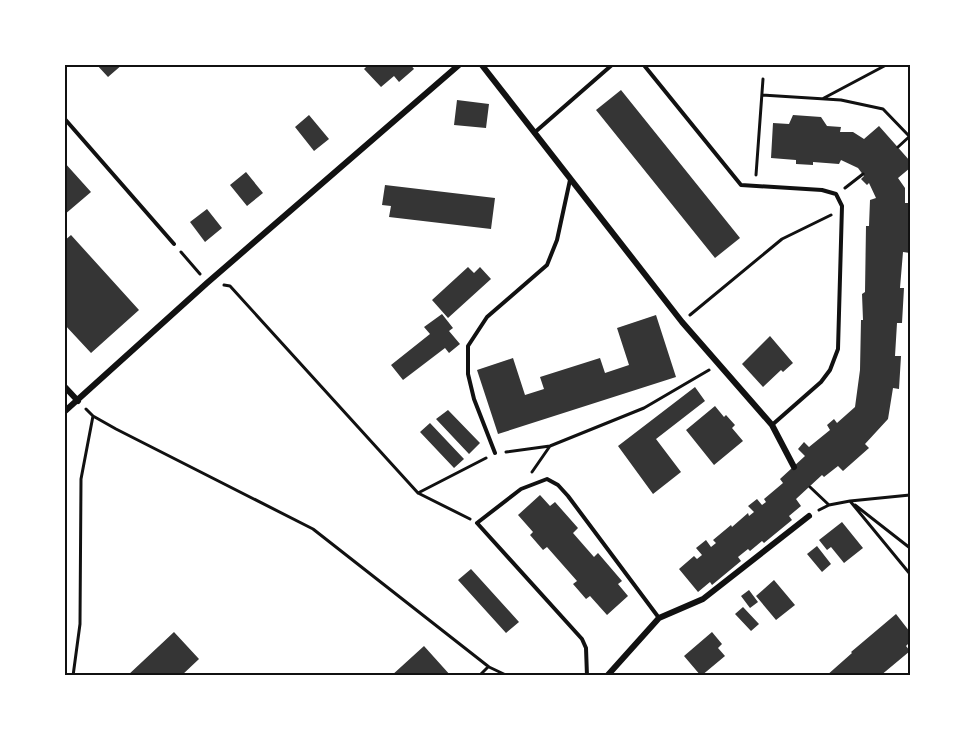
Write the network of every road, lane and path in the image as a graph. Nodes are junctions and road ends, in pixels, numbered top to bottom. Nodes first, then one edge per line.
1 (460, 64) edge
2 (481, 64) edge
3 (613, 64) edge
4 (643, 64) edge
5 (888, 64) edge
6 (763, 79) dead end
7 (762, 95) junction
8 (822, 99) junction
9 (64, 117) edge
10 (533, 133) junction
11 (910, 137) edge
12 (898, 147) dead end
13 (863, 174) dead end
14 (570, 179) junction
15 (756, 186) junction
16 (837, 194) junction
17 (842, 210) junction
18 (174, 244) joint
19 (207, 283) junction
20 (682, 322) junction
21 (719, 364) junction
22 (64, 386) edge
23 (78, 401) junction
24 (64, 412) edge
25 (93, 416) junction
26 (772, 425) junction
27 (550, 446) junction
28 (495, 453) junction
29 (794, 467) dead end
30 (810, 487) dead end
31 (521, 489) junction
32 (418, 493) junction
33 (910, 495) edge
34 (850, 501) junction
35 (829, 505) junction
36 (809, 516) joint
37 (477, 523) junction
38 (910, 548) edge
39 (910, 574) edge
40 (659, 618) junction
41 (489, 667) junction
42 (73, 675) edge
43 (478, 675) edge
44 (508, 675) edge
45 (588, 675) edge
46 (607, 675) edge

1 - 19 street
2 - 10 street
3 - 10 lane
4 - 15 lane
5 - 8 path
6 - 7 path
7 - 8 path
7 - 15 path
8 - 11 path
9 - 18 lane
10 - 14 street
11 - 12 path
13 - 16 path
14 - 20 street
14 - 28 lane
15 - 16 lane
16 - 17 lane
17 - 20 path
17 - 26 lane
18 - 19 path
19 - 23 street
19 - 32 path
20 - 21 street
21 - 26 street
21 - 27 path
22 - 23 street
23 - 24 street
23 - 25 path
25 - 41 path
25 - 42 path
26 - 29 street
27 - 28 path
27 - 31 path
28 - 32 path
30 - 35 path
31 - 37 lane
31 - 40 lane
32 - 37 path
33 - 34 path
34 - 35 path
34 - 38 path
34 - 39 path
35 - 36 path
36 - 40 street
37 - 45 lane
40 - 46 street
41 - 43 path
41 - 44 path

